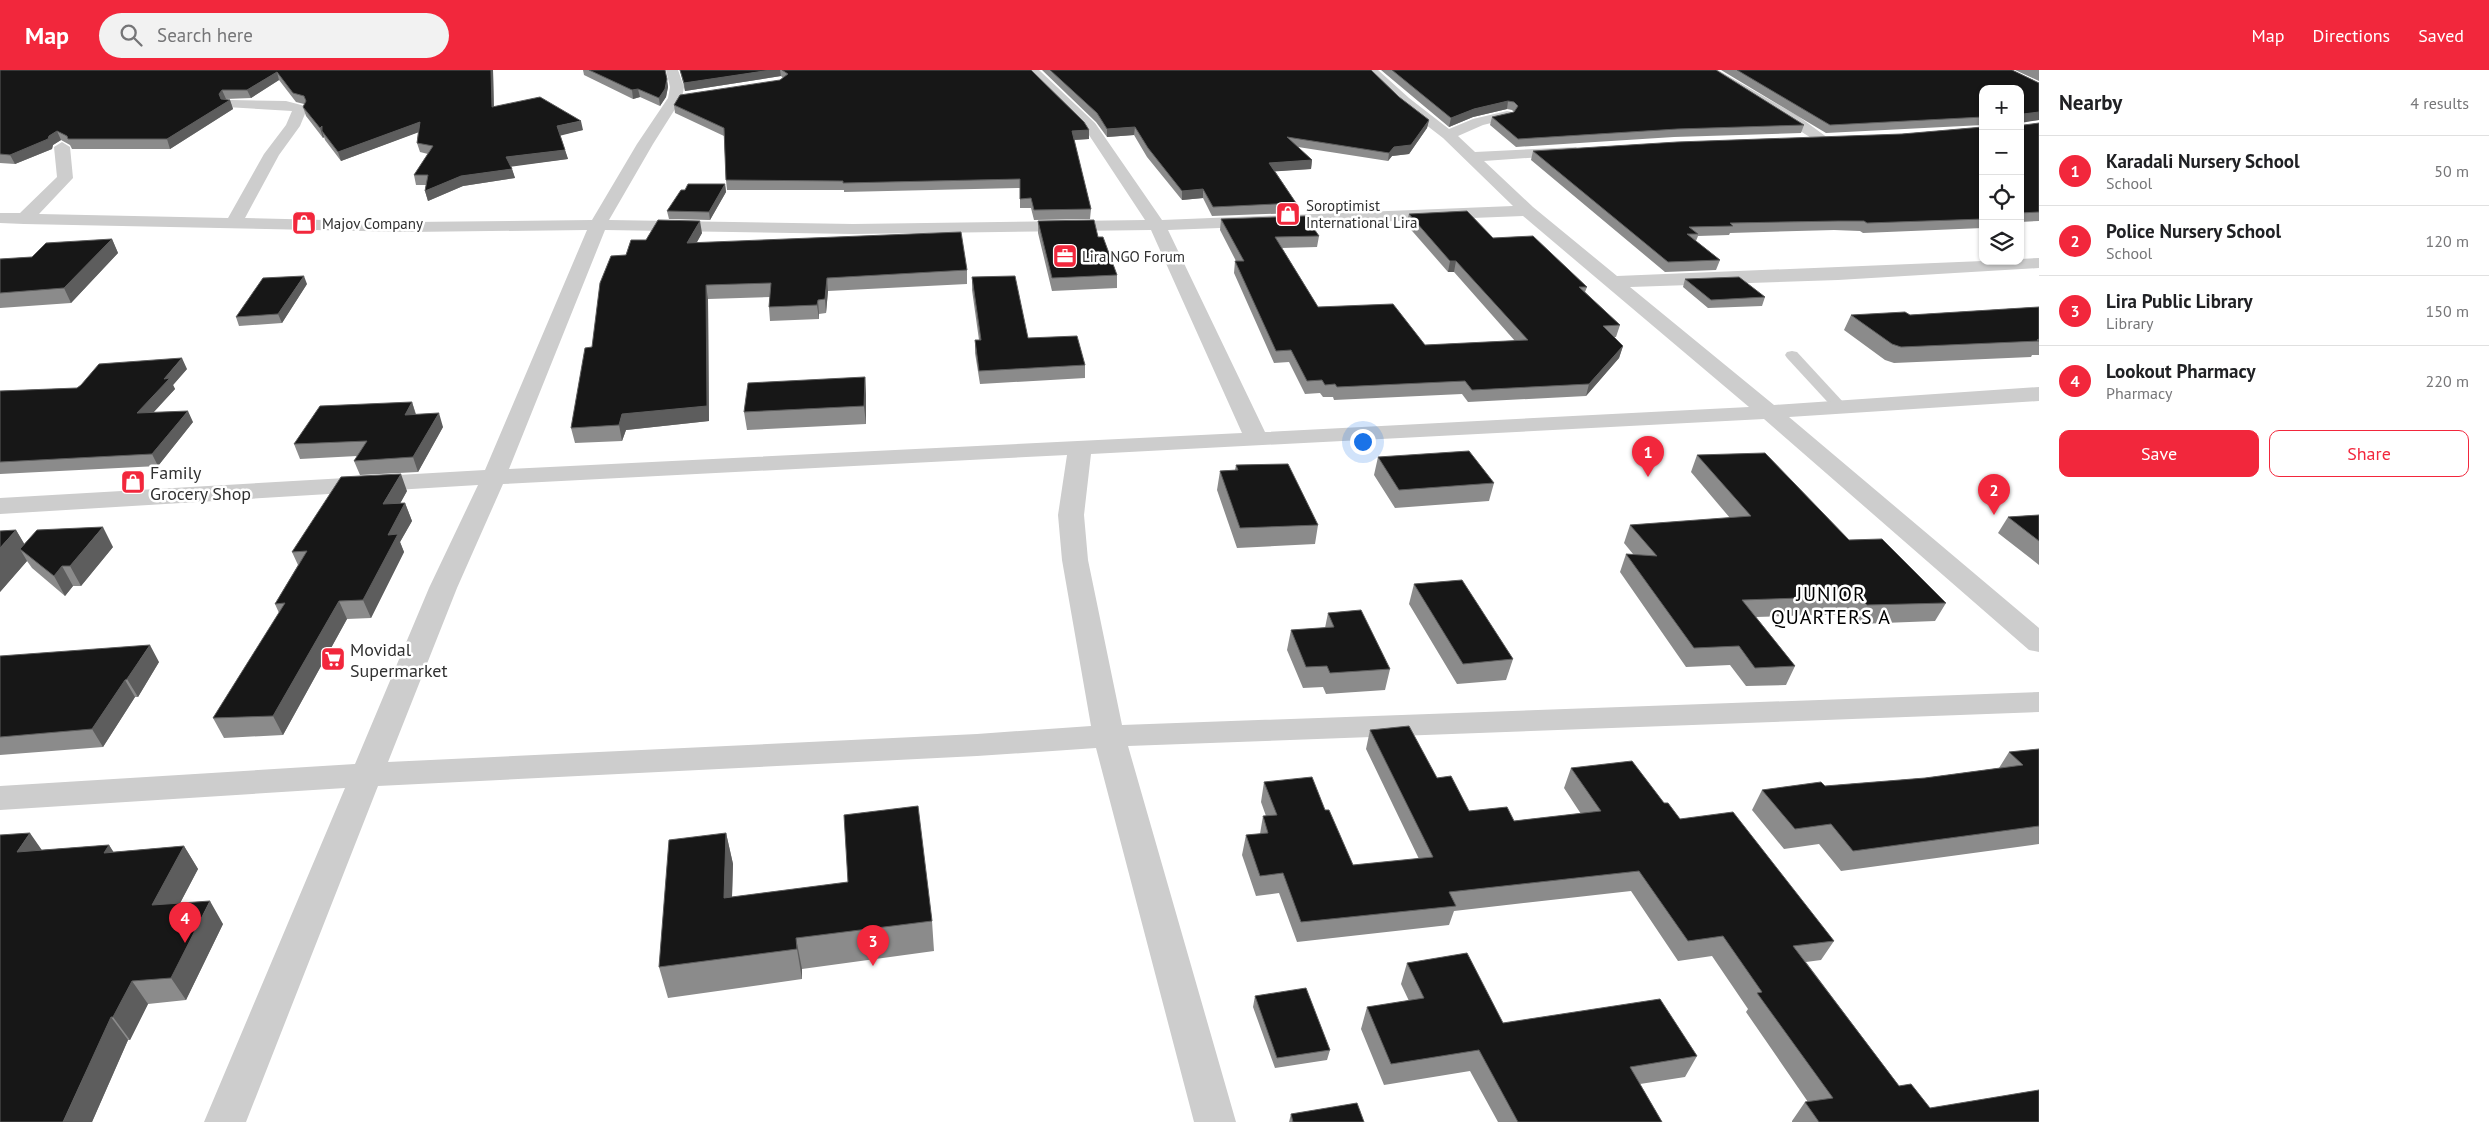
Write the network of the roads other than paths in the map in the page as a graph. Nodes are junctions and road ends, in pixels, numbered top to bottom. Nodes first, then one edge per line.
1 (672, 70) edge
2 (1032, 70) edge
3 (1370, 70) edge
4 (1710, 70) edge
5 (230, 104) edge
6 (1507, 115) edge
7 (1448, 135) junction
8 (1821, 138) junction
9 (1840, 138) edge
10 (1801, 139) edge
11 (62, 147) edge
12 (1589, 149) edge
13 (1470, 157) junction
14 (1527, 211) junction
15 (0, 218) edge
16 (24, 219) junction
17 (233, 224) junction
18 (598, 225) junction
19 (1157, 225) junction
20 (2039, 263) edge
21 (1612, 282) junction
22 (1792, 355) dead end
23 (2039, 394) edge
24 (1839, 406) junction
25 (1768, 411) junction
26 (1256, 440) junction
27 (1080, 449) junction
28 (494, 478) junction
29 (0, 506) edge
30 (2039, 644) edge
31 (2039, 702) edge
32 (1109, 736) junction
33 (367, 776) junction
34 (0, 798) edge
35 (225, 1122) edge
36 (1215, 1122) edge

1 - 18 street
2 - 19 street
3 - 7 street
4 - 8 street
5 - 17 street
6 - 7 street
7 - 13 street
8 - 9 street
8 - 10 street
11 - 16 street
12 - 13 street
13 - 14 street
14 - 19 street
14 - 21 street
15 - 16 street
16 - 17 street
17 - 18 street
18 - 19 street
18 - 28 street
19 - 26 street
20 - 21 street
21 - 25 street
22 - 24 lane
23 - 24 street
24 - 25 street
25 - 26 street
25 - 30 street
26 - 27 street
27 - 28 street
27 - 32 street
28 - 29 street
28 - 33 street
31 - 32 street
32 - 33 street
32 - 36 street
33 - 34 street
33 - 35 street

